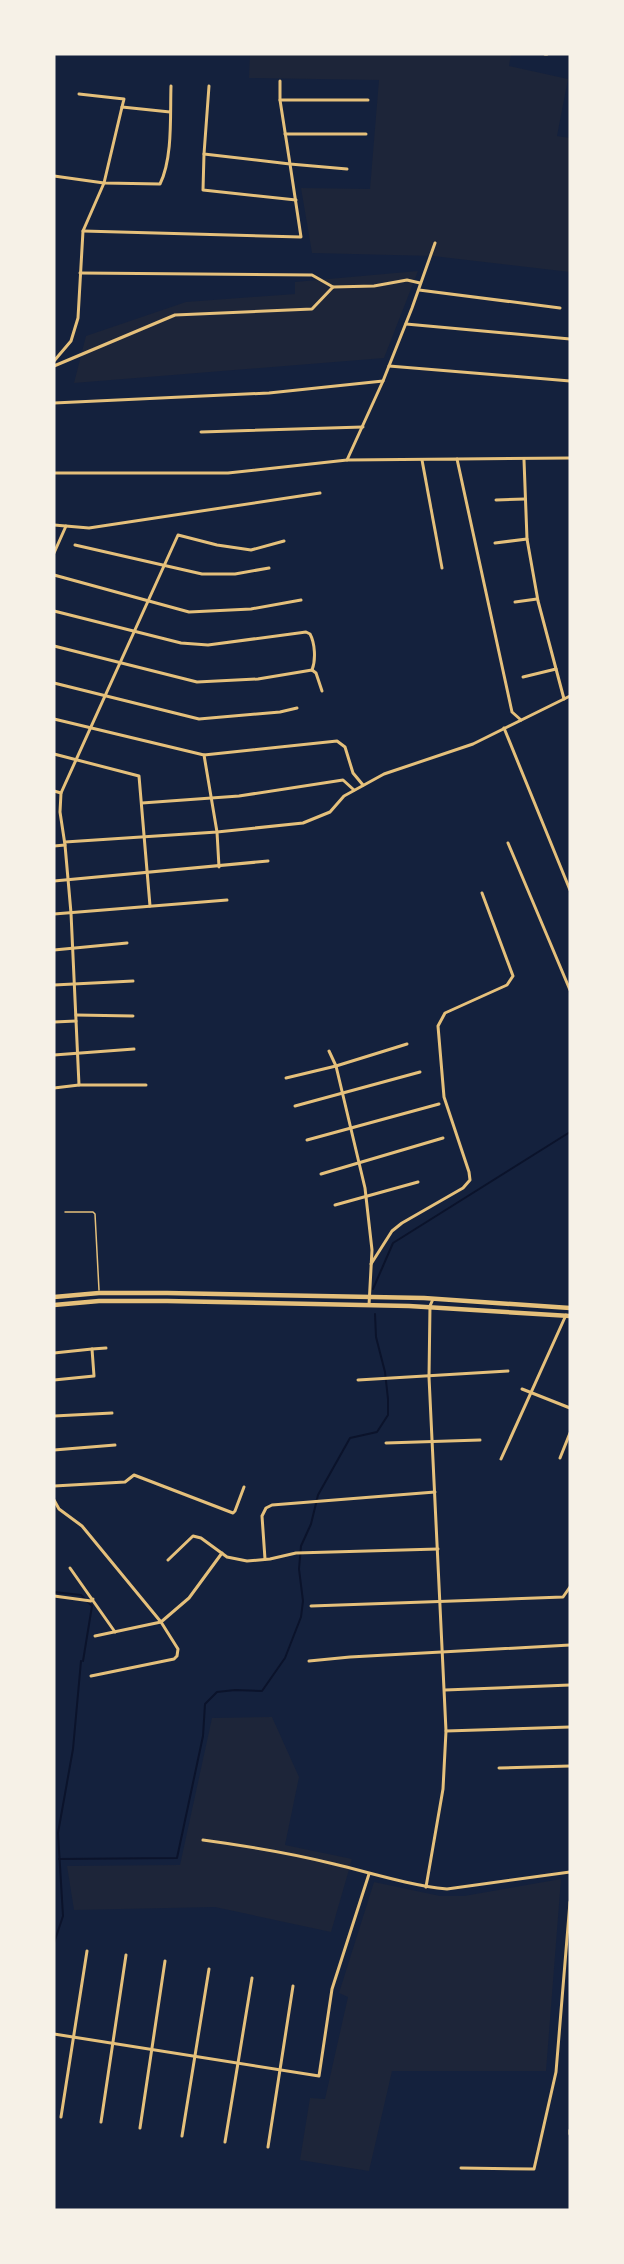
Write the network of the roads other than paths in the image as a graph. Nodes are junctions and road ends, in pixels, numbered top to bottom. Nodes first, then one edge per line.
1 (280, 81) dead end
2 (171, 86) dead end
3 (209, 86) dead end
4 (79, 94) dead end
5 (280, 100) junction
6 (368, 100) dead end
7 (122, 107) junction
8 (170, 112) junction
9 (285, 134) junction
10 (366, 134) dead end
11 (204, 154) junction
12 (290, 164) junction
13 (347, 169) dead end
14 (54, 176) edge
15 (104, 183) junction
16 (296, 200) junction
17 (83, 231) junction
18 (435, 243) dead end
19 (80, 273) junction
20 (420, 283) junction
21 (333, 287) junction
22 (419, 290) junction
23 (560, 308) dead end
24 (406, 324) junction
25 (570, 339) edge
26 (54, 361) edge
27 (54, 366) edge
28 (389, 366) junction
29 (383, 381) junction
30 (570, 381) edge
31 (54, 403) edge
32 (363, 427) junction
33 (201, 432) dead end
34 (570, 458) edge
35 (457, 459) junction
36 (347, 460) junction
37 (422, 460) junction
38 (524, 460) junction
39 (54, 473) edge
40 (320, 493) dead end
41 (525, 499) junction
42 (496, 500) dead end
43 (54, 525) edge
44 (66, 526) junction
45 (527, 539) junction
46 (284, 542) dead end
47 (495, 543) dead end
48 (75, 545) dead end
49 (54, 553) edge
50 (164, 565) junction
51 (269, 568) dead end
52 (442, 568) dead end
53 (54, 575) edge
54 (537, 598) junction
55 (148, 600) junction
56 (301, 600) dead end
57 (515, 602) dead end
58 (54, 610) edge
59 (134, 632) junction
60 (54, 646) edge
61 (120, 663) junction
62 (312, 669) junction
63 (556, 669) junction
64 (523, 677) dead end
65 (54, 683) edge
66 (322, 691) dead end
67 (105, 695) junction
68 (570, 696) edge
69 (564, 699) junction
70 (297, 708) dead end
71 (54, 719) edge
72 (521, 720) junction
73 (90, 728) junction
74 (504, 729) junction
75 (54, 754) edge
76 (204, 754) junction
77 (75, 759) junction
78 (363, 785) junction
79 (354, 790) junction
80 (54, 791) edge
81 (61, 793) junction
82 (211, 798) junction
83 (142, 803) junction
84 (54, 812) edge
85 (60, 812) junction
86 (216, 832) junction
87 (145, 836) junction
88 (508, 843) dead end
89 (65, 844) junction
90 (54, 846) edge
91 (268, 861) dead end
92 (219, 867) junction
93 (148, 873) junction
94 (68, 880) junction
95 (54, 881) edge
96 (570, 890) edge
97 (482, 893) dead end
98 (227, 900) dead end
99 (150, 906) junction
100 (70, 913) junction
101 (54, 915) edge
102 (127, 944) dead end
103 (72, 949) junction
104 (54, 950) edge
105 (133, 981) dead end
106 (74, 983) junction
107 (54, 985) edge
108 (570, 990) edge
109 (76, 1015) junction
110 (133, 1016) dead end
111 (76, 1021) junction
112 (54, 1022) edge
113 (406, 1044) dead end
114 (134, 1050) dead end
115 (329, 1051) dead end
116 (78, 1053) junction
117 (54, 1055) edge
118 (336, 1066) junction
119 (420, 1072) dead end
120 (286, 1078) dead end
121 (79, 1085) junction
122 (146, 1085) dead end
123 (54, 1088) edge
124 (342, 1092) junction
125 (440, 1104) dead end
126 (295, 1106) dead end
127 (351, 1128) junction
128 (443, 1138) dead end
129 (307, 1140) dead end
130 (359, 1163) junction
131 (321, 1174) dead end
132 (418, 1182) dead end
133 (366, 1196) junction
134 (335, 1205) dead end
135 (65, 1212) dead end
136 (371, 1264) junction
137 (99, 1293) junction
138 (167, 1293) junction
139 (54, 1297) edge
140 (369, 1297) junction
141 (433, 1299) junction
142 (167, 1301) junction
143 (54, 1305) edge
144 (369, 1305) junction
145 (430, 1306) junction
146 (570, 1308) edge
147 (568, 1316) edge
148 (106, 1348) dead end
149 (92, 1349) junction
150 (54, 1353) edge
151 (507, 1371) dead end
152 (429, 1377) junction
153 (54, 1380) edge
154 (358, 1380) dead end
155 (522, 1389) dead end
156 (531, 1392) junction
157 (570, 1408) edge
158 (112, 1413) dead end
159 (54, 1416) edge
160 (570, 1433) edge
161 (480, 1440) dead end
162 (433, 1442) junction
163 (386, 1443) dead end
164 (115, 1445) dead end
165 (54, 1450) edge
166 (560, 1458) dead end
167 (501, 1459) dead end
168 (54, 1486) edge
169 (244, 1486) dead end
170 (435, 1492) junction
171 (54, 1500) edge
172 (438, 1549) junction
173 (222, 1553) junction
174 (168, 1560) dead end
175 (265, 1560) junction
176 (70, 1568) dead end
177 (570, 1587) edge
178 (54, 1596) edge
179 (92, 1600) junction
180 (441, 1602) junction
181 (311, 1606) dead end
182 (161, 1622) junction
183 (115, 1632) junction
184 (95, 1636) dead end
185 (570, 1645) edge
186 (443, 1652) junction
187 (309, 1661) dead end
188 (91, 1676) dead end
189 (570, 1685) edge
190 (445, 1690) junction
191 (570, 1727) edge
192 (446, 1731) junction
193 (570, 1766) edge
194 (499, 1768) dead end
195 (203, 1840) dead end
196 (570, 1872) edge
197 (369, 1874) junction
198 (426, 1887) junction
199 (570, 1902) edge
200 (87, 1951) dead end
201 (126, 1956) dead end
202 (165, 1961) dead end
203 (208, 1969) dead end
204 (252, 1978) dead end
205 (293, 1986) dead end
206 (54, 2034) edge
207 (72, 2037) junction
208 (112, 2043) junction
209 (152, 2049) junction
210 (194, 2055) junction
211 (236, 2062) junction
212 (281, 2069) junction
213 (61, 2117) dead end
214 (101, 2122) dead end
215 (140, 2128) dead end
216 (182, 2136) dead end
217 (225, 2142) dead end
218 (268, 2147) dead end
219 (461, 2168) dead end

1 - 5 street
2 - 8 street
3 - 11 street
4 - 7 street
5 - 6 street
5 - 9 street
7 - 8 street
7 - 15 street
8 - 15 street
9 - 10 street
9 - 12 street
11 - 12 street
11 - 16 street
12 - 13 street
12 - 16 street
14 - 15 street
15 - 17 street
16 - 17 street
17 - 19 street
18 - 20 street
19 - 21 street
19 - 26 street
20 - 21 street
20 - 22 street
21 - 27 street
22 - 23 street
22 - 24 street
24 - 25 street
24 - 28 street
28 - 29 street
28 - 30 street
29 - 31 street
29 - 32 street
32 - 33 street
32 - 36 street
34 - 38 street
35 - 37 street
35 - 38 street
35 - 72 street
36 - 37 street
36 - 39 street
37 - 52 street
38 - 41 street
40 - 44 street
41 - 42 street
41 - 45 street
43 - 44 street
44 - 49 street
45 - 47 street
45 - 54 street
46 - 50 street
48 - 50 street
50 - 51 street
50 - 55 street
53 - 55 street
54 - 57 street
54 - 63 street
55 - 56 street
55 - 59 street
58 - 59 street
59 - 61 street
59 - 62 street
60 - 61 street
61 - 62 street
61 - 67 street
62 - 66 street
63 - 64 street
63 - 69 street
65 - 67 street
67 - 70 street
67 - 73 street
68 - 69 street
69 - 72 street
71 - 73 street
72 - 74 street
73 - 76 street
73 - 77 street
74 - 78 street
74 - 96 street
75 - 77 street
76 - 78 street
76 - 82 street
77 - 81 street
77 - 83 street
78 - 79 street
79 - 82 street
79 - 86 street
80 - 81 street
81 - 85 street
82 - 83 street
82 - 86 street
83 - 87 street
84 - 85 street
85 - 89 street
86 - 87 street
86 - 92 street
87 - 89 street
87 - 93 street
88 - 108 street
89 - 90 street
89 - 94 street
91 - 92 street
92 - 93 street
93 - 94 street
93 - 99 street
94 - 95 street
94 - 100 street
97 - 136 street
98 - 99 street
99 - 100 street
100 - 101 street
100 - 103 street
102 - 103 street
103 - 104 street
103 - 106 street
105 - 106 street
106 - 107 street
106 - 109 street
109 - 110 street
109 - 111 street
111 - 112 street
111 - 116 street
113 - 118 street
114 - 116 street
115 - 118 street
116 - 117 street
116 - 121 street
118 - 120 street
118 - 124 street
119 - 124 street
121 - 122 street
121 - 123 street
124 - 126 street
124 - 127 street
125 - 127 street
127 - 129 street
127 - 130 street
128 - 130 street
130 - 131 street
130 - 133 street
132 - 133 street
133 - 134 street
133 - 136 street
135 - 137 lane
136 - 140 street
137 - 138 main road
137 - 139 main road
138 - 140 main road
138 - 142 main road
140 - 141 main road
140 - 144 street
141 - 145 street
141 - 146 main road
142 - 143 main road
142 - 144 main road
144 - 145 main road
145 - 147 main road
145 - 152 street
147 - 156 street
148 - 149 street
149 - 150 street
149 - 153 street
151 - 152 street
152 - 154 street
152 - 162 street
155 - 156 street
156 - 157 street
156 - 167 street
158 - 159 street
160 - 166 street
161 - 162 street
162 - 163 street
162 - 170 street
164 - 165 street
168 - 169 street
170 - 172 street
170 - 175 street
171 - 182 street
172 - 175 street
172 - 180 street
173 - 174 street
173 - 175 street
173 - 182 street
176 - 179 street
177 - 180 street
178 - 179 street
179 - 183 street
180 - 181 street
180 - 186 street
182 - 183 street
182 - 188 street
183 - 184 street
185 - 186 street
186 - 187 street
186 - 190 street
189 - 190 street
190 - 192 street
191 - 192 street
192 - 198 street
193 - 194 street
195 - 197 street
196 - 198 street
197 - 198 street
197 - 212 street
199 - 219 street
200 - 207 street
201 - 208 street
202 - 209 street
203 - 210 street
204 - 211 street
205 - 212 street
206 - 207 street
207 - 208 street
207 - 213 street
208 - 209 street
208 - 214 street
209 - 210 street
209 - 215 street
210 - 211 street
210 - 216 street
211 - 212 street
211 - 217 street
212 - 218 street

